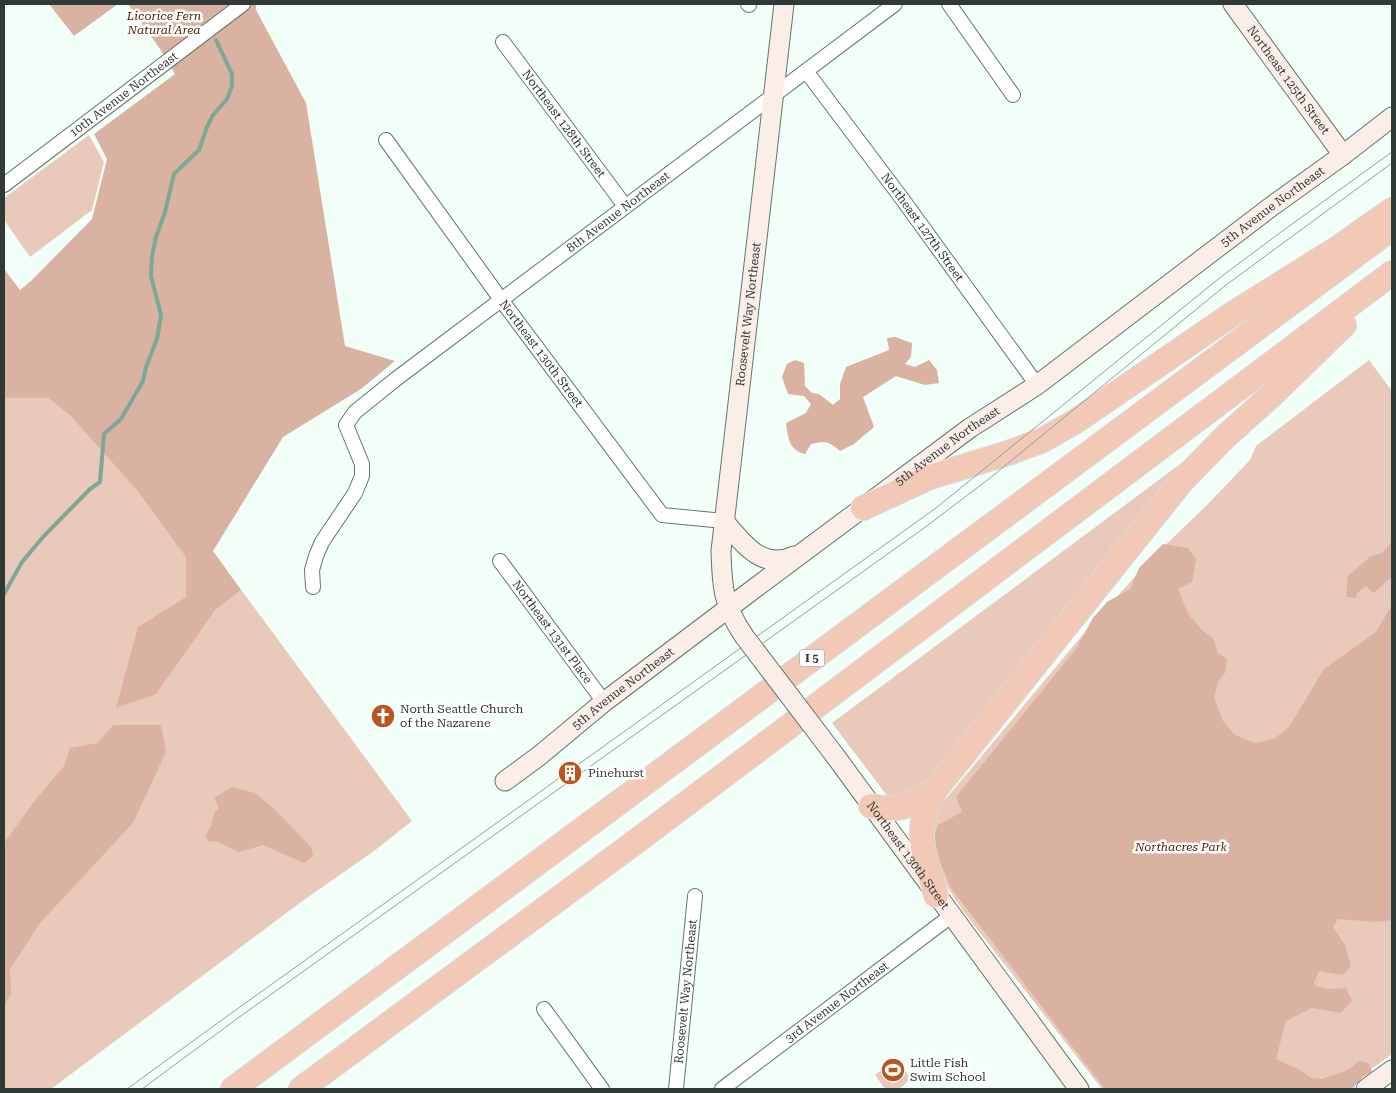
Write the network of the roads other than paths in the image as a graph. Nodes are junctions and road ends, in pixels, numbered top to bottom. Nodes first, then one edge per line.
1 (243, 4) edge
2 (784, 4) edge
3 (895, 4) edge
4 (949, 4) edge
5 (1233, 4) edge
6 (503, 42) dead end
7 (806, 72) junction
8 (774, 94) junction
9 (1013, 95) dead end
10 (1392, 117) edge
11 (386, 140) dead end
12 (1343, 155) junction
13 (4, 185) edge
14 (625, 206) junction
15 (1392, 210) edge
16 (1392, 228) edge
17 (1392, 273) edge
18 (1392, 279) edge
19 (502, 301) junction
20 (1037, 385) junction
21 (863, 508) junction
22 (724, 521) junction
23 (807, 550) junction
24 (500, 562) dead end
25 (313, 587) dead end
26 (736, 623) junction
27 (604, 702) junction
28 (505, 781) dead end
29 (936, 789) junction
30 (870, 806) junction
31 (936, 895) junction
32 (695, 896) dead end
33 (951, 916) junction
34 (544, 1009) dead end
35 (233, 1089) edge
36 (301, 1089) edge
37 (602, 1089) edge
38 (676, 1089) edge
39 (722, 1089) edge
40 (1079, 1089) edge

1 - 13 street, 10th Avenue Northeast
2 - 8 main road, Roosevelt Way Northeast
3 - 7 street, 8th Avenue Northeast
4 - 9 street
5 - 12 main road, Northeast 125th Street
6 - 14 street, Northeast 128th Street
7 - 8 street, 8th Avenue Northeast
7 - 20 street, Northeast 127th Street
8 - 14 street, 8th Avenue Northeast
8 - 22 main road, Roosevelt Way Northeast
10 - 12 main road, 5th Avenue Northeast
11 - 19 street, Northeast 130th Street
12 - 20 main road, 5th Avenue Northeast
14 - 19 street, 8th Avenue Northeast
15 - 21 highway
16 - 35 highway, I 5
17 - 36 highway
18 - 29 highway
19 - 22 street, Northeast 130th Street
19 - 25 street, 8th Avenue Northeast
20 - 21 main road, 5th Avenue Northeast
21 - 23 main road, 5th Avenue Northeast
22 - 23 main road
22 - 26 main road, Roosevelt Way Northeast
23 - 26 main road, 5th Avenue Northeast
24 - 27 street, Northeast 131st Place
26 - 27 main road, 5th Avenue Northeast
26 - 30 main road, Northeast 130th Street, bridge
27 - 28 main road, 5th Avenue Northeast
29 - 30 highway
29 - 31 highway
30 - 31 main road, Northeast 130th Street
31 - 33 main road, Northeast 130th Street
32 - 38 street, Roosevelt Way Northeast
33 - 39 street, 3rd Avenue Northeast
33 - 40 main road, Northeast 130th Street
34 - 37 street

